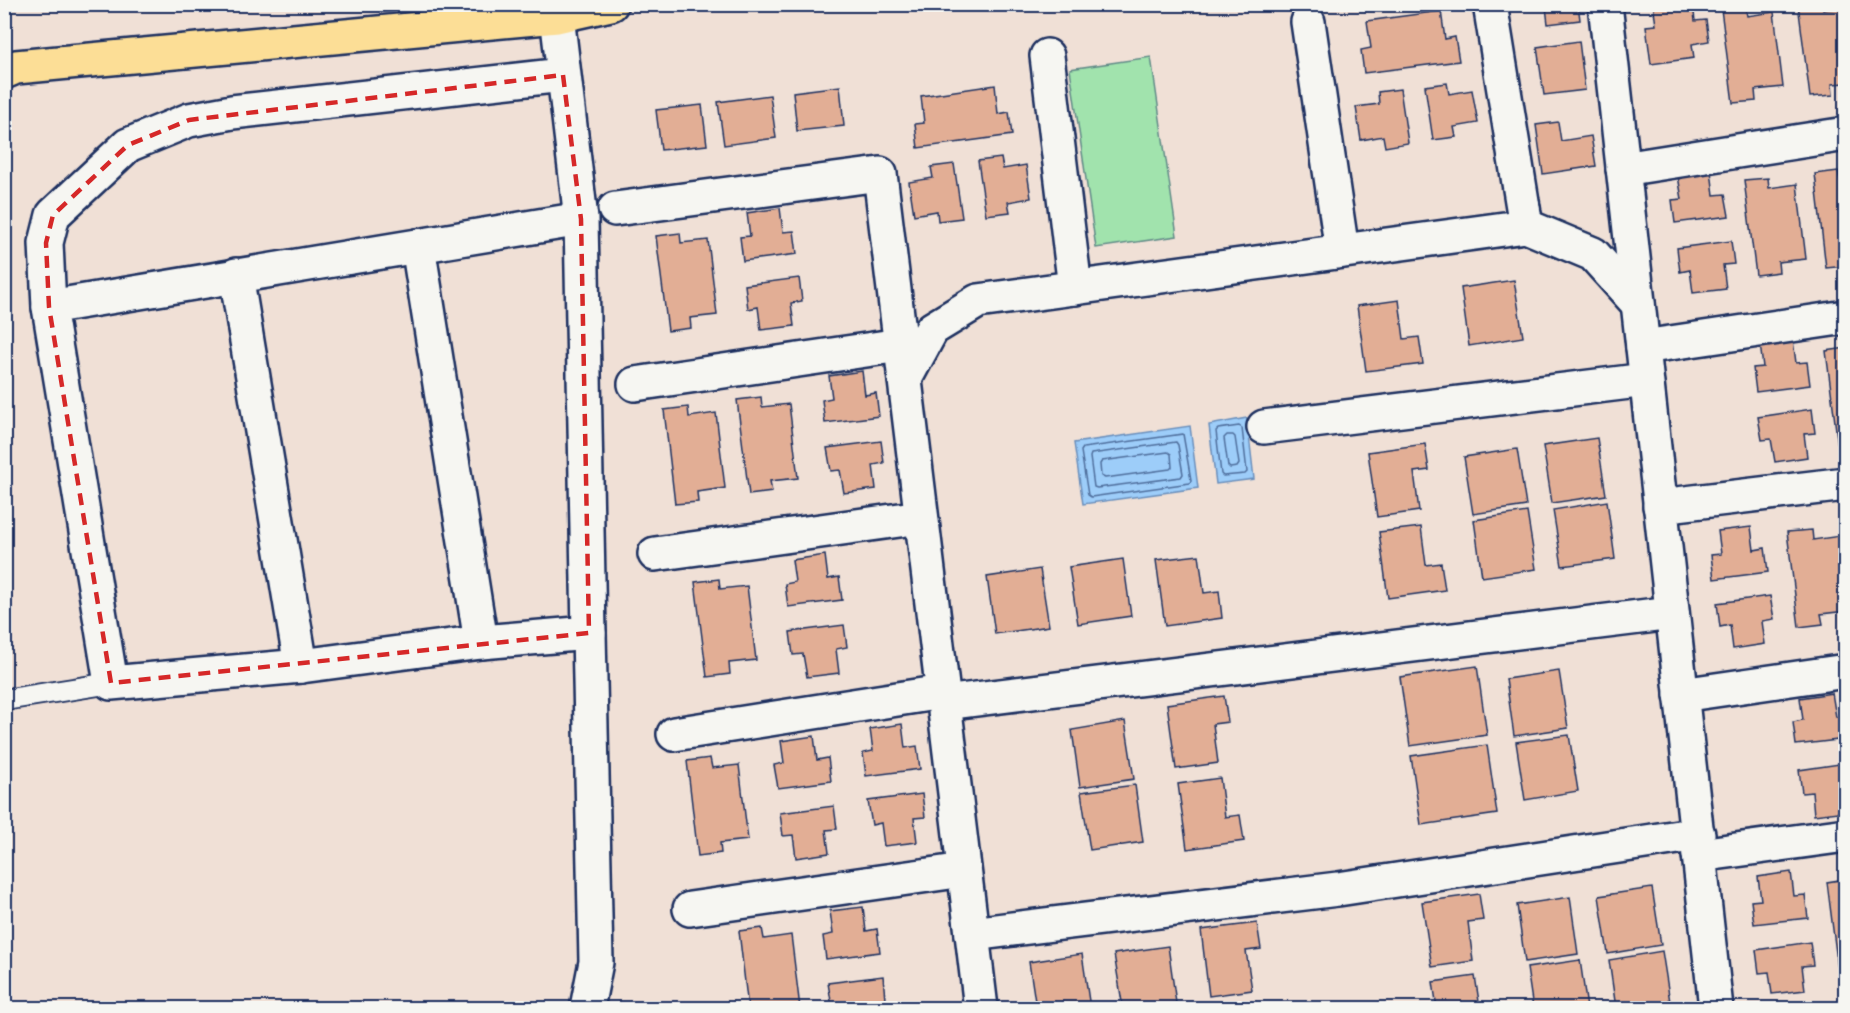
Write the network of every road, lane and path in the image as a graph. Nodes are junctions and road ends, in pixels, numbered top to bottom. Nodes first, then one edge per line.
1 (611, 4) edge
2 (1490, 4) edge
3 (1605, 4) edge
4 (557, 16) junction
5 (1308, 22) dead end
6 (1047, 56) dead end
7 (4, 72) edge
8 (563, 75) junction
9 (1845, 134) edge
10 (1623, 169) junction
11 (615, 209) dead end
12 (581, 219) junction
13 (1526, 226) junction
14 (418, 246) junction
15 (1342, 251) junction
16 (236, 275) junction
17 (1075, 288) junction
18 (1638, 304) junction
19 (49, 307) junction
20 (1845, 317) edge
21 (900, 345) junction
22 (1643, 347) junction
23 (905, 379) junction
24 (1646, 380) junction
25 (635, 384) dead end
26 (1264, 427) dead end
27 (1845, 484) edge
28 (1660, 506) junction
29 (921, 517) junction
30 (655, 554) dead end
31 (1672, 613) junction
32 (589, 633) junction
33 (481, 642) junction
34 (301, 666) junction
35 (1845, 672) edge
36 (111, 683) junction
37 (1681, 695) junction
38 (943, 697) junction
39 (4, 700) edge
40 (674, 734) dead end
41 (1845, 835) edge
42 (1699, 844) junction
43 (964, 870) junction
44 (690, 909) dead end
45 (972, 934) junction
46 (587, 1008) edge
47 (981, 1008) edge
48 (1716, 1008) edge

1 - 4 main road
2 - 13 street
3 - 10 street
4 - 7 main road
4 - 8 street
5 - 15 street
6 - 17 street
8 - 12 street
8 - 19 street
9 - 10 street
10 - 18 street
11 - 21 street
12 - 14 street
12 - 32 street
13 - 15 street
13 - 18 street
14 - 16 street
14 - 33 street
15 - 17 street
16 - 19 street
16 - 34 street
17 - 23 street
18 - 22 street
19 - 36 street
20 - 22 street
21 - 23 street
21 - 25 street
22 - 24 street
23 - 29 street
24 - 26 street
24 - 28 street
27 - 28 street
28 - 31 street
29 - 30 street
29 - 38 street
31 - 37 street
31 - 38 street
32 - 33 street
32 - 46 street
33 - 34 street
34 - 36 street
35 - 37 street
36 - 39 lane
37 - 42 street
38 - 40 street
38 - 43 street
41 - 42 street
42 - 45 street
42 - 48 street
43 - 44 street
43 - 45 street
45 - 47 street

